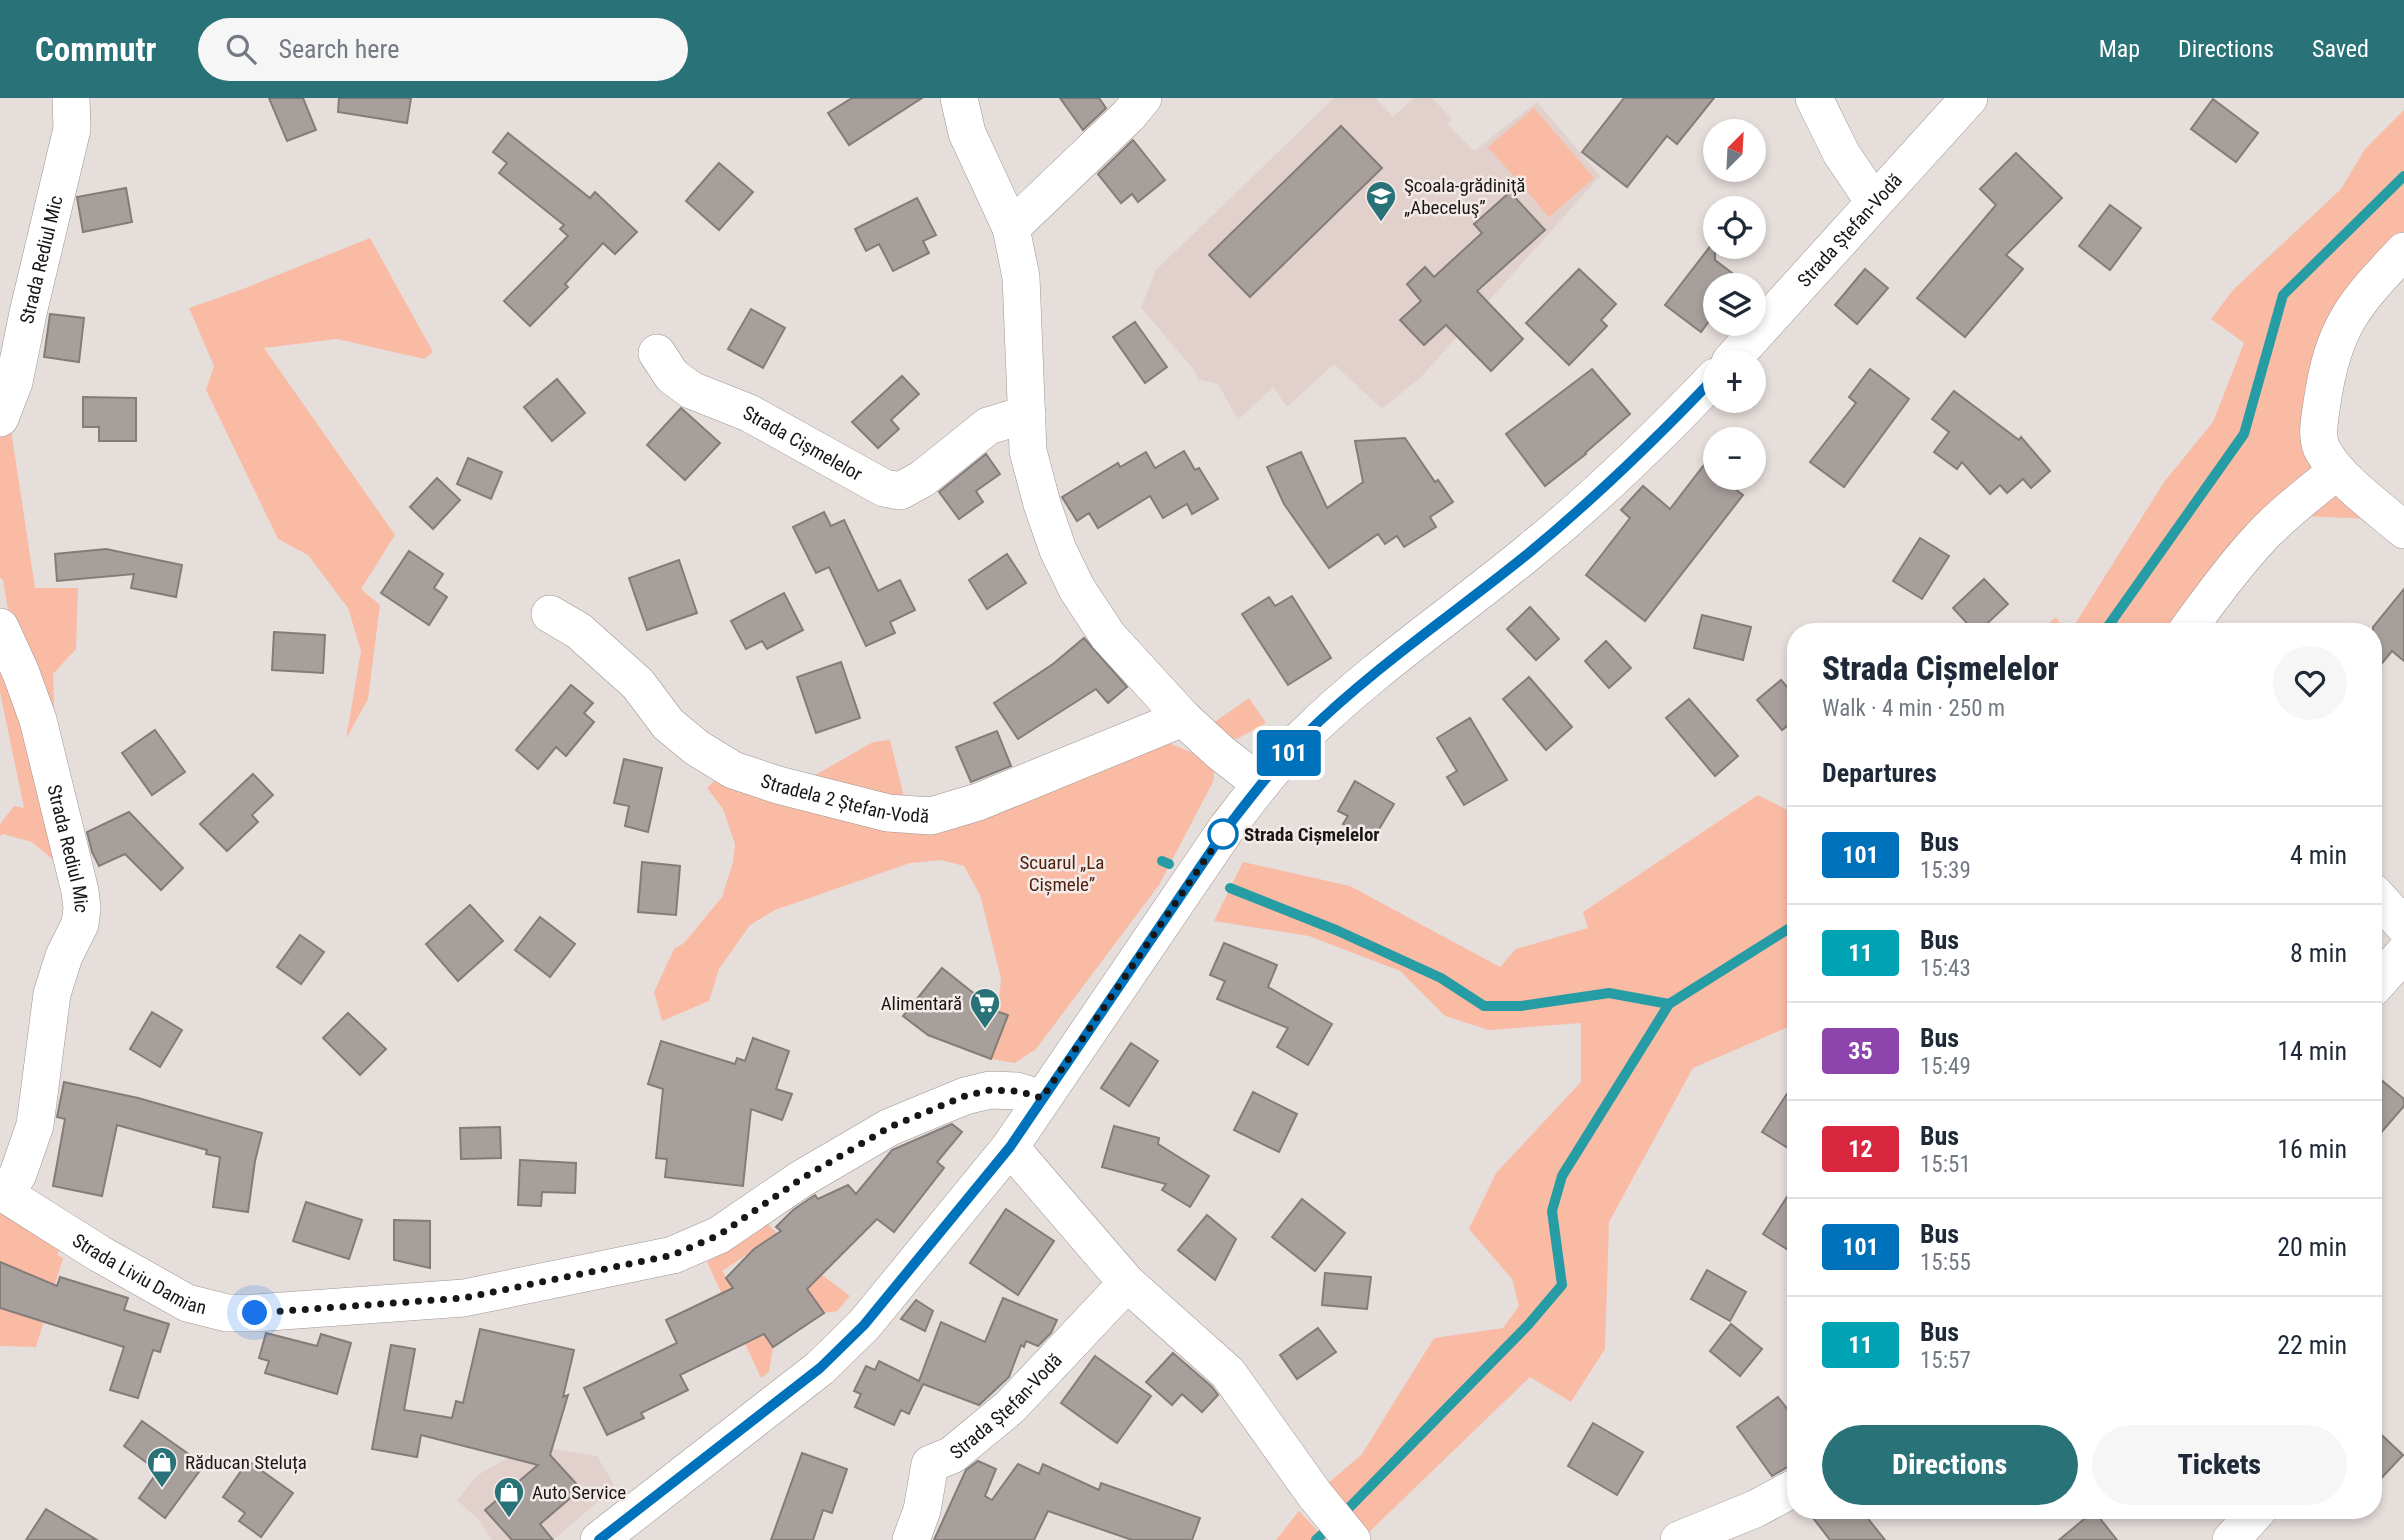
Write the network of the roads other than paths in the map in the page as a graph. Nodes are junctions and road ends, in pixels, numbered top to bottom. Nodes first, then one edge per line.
1 (71, 98) edge
2 (959, 98) edge
3 (1143, 98) edge
4 (1814, 98) edge
5 (1969, 98) edge
6 (1874, 201) junction
7 (1011, 228) junction
8 (2404, 251) edge
9 (1741, 350) edge
10 (657, 353) dead end
11 (1703, 389) edge
12 (1027, 414) junction
13 (0, 418) edge
14 (2337, 471) junction
15 (2404, 530) edge
16 (550, 614) dead end
17 (2193, 623) edge
18 (0, 627) edge
19 (1183, 718) junction
20 (1261, 784) junction
21 (2382, 902) edge
22 (2404, 926) edge
23 (2404, 953) edge
24 (2382, 978) edge
25 (1042, 1098) junction
26 (1010, 1147) junction
27 (3, 1192) edge
28 (1128, 1283) junction
29 (1787, 1492) edge
30 (1755, 1509) junction
31 (2250, 1519) edge
32 (599, 1540) edge
33 (911, 1540) edge
34 (1352, 1540) edge
35 (1679, 1540) edge
36 (1735, 1540) edge
37 (2231, 1540) edge

1 - 13 street, Strada Rediul Mic
2 - 7 street
3 - 7 street
4 - 6 street
5 - 6 street, Strada Ștefan-Vodă
6 - 9 street, Strada Ștefan-Vodă
7 - 12 street
8 - 14 street
10 - 12 street, Strada Cișmelelor
11 - 20 street
12 - 19 street
14 - 15 street
14 - 17 street
16 - 19 street, Stradela 2 Ștefan-Vodă
18 - 27 street, Strada Rediul Mic
19 - 20 street
20 - 25 street
21 - 22 street
23 - 24 street
25 - 26 street
25 - 27 street, Strada Liviu Damian
26 - 28 street
26 - 32 street
28 - 33 street, Strada Ștefan-Vodă
28 - 34 street
29 - 30 street
30 - 35 street
30 - 36 street
31 - 37 street

